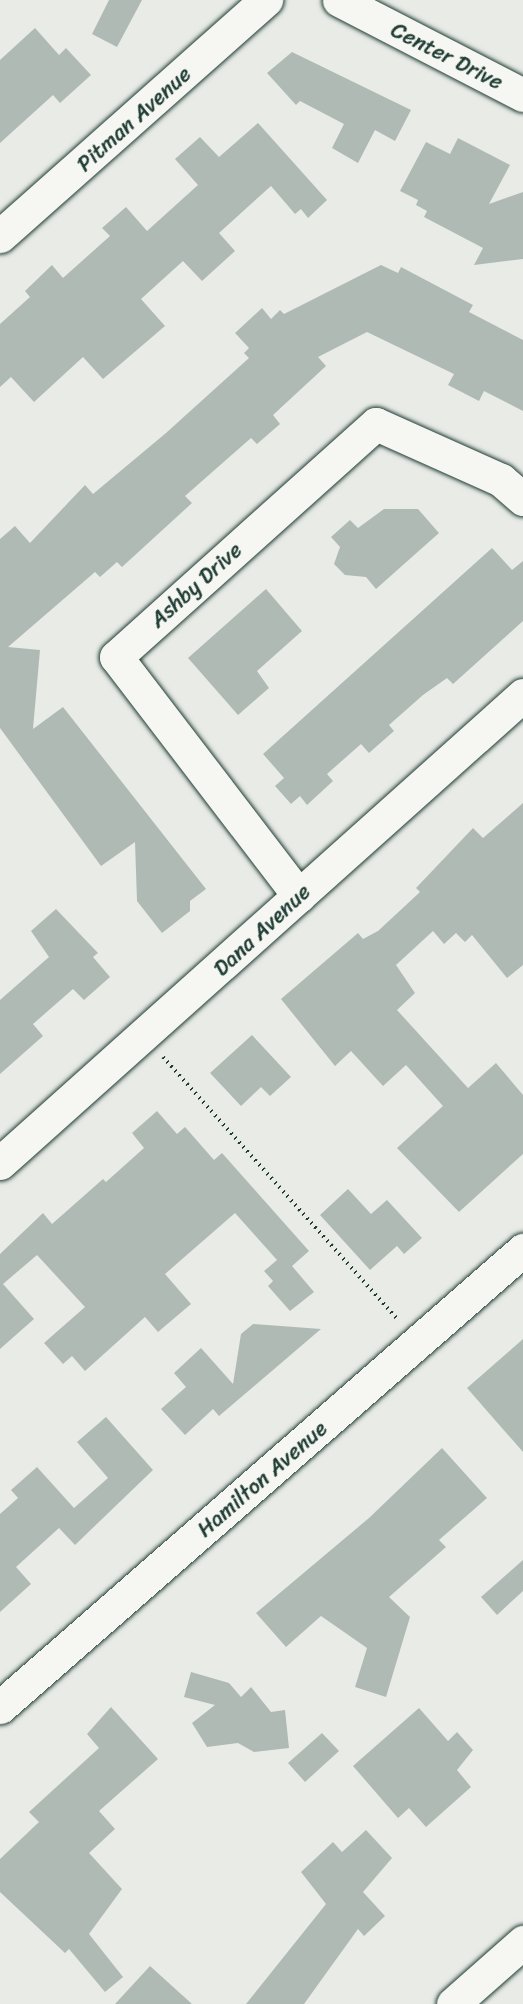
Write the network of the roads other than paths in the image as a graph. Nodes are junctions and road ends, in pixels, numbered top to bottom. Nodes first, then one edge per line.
1 (266, 0) edge
2 (339, 0) edge
3 (523, 95) edge
4 (0, 236) edge
5 (523, 499) edge
6 (523, 695) edge
7 (299, 896) junction
8 (0, 1162) edge
9 (523, 1250) edge
10 (0, 1707) edge
11 (523, 1942) edge
12 (453, 2004) edge

1 - 4 street, Pitman Avenue
2 - 3 street, Center Drive
5 - 7 street, Ashby Drive
6 - 7 street, Dana Avenue
7 - 8 street, Dana Avenue
9 - 10 street, Hamilton Avenue
11 - 12 street

